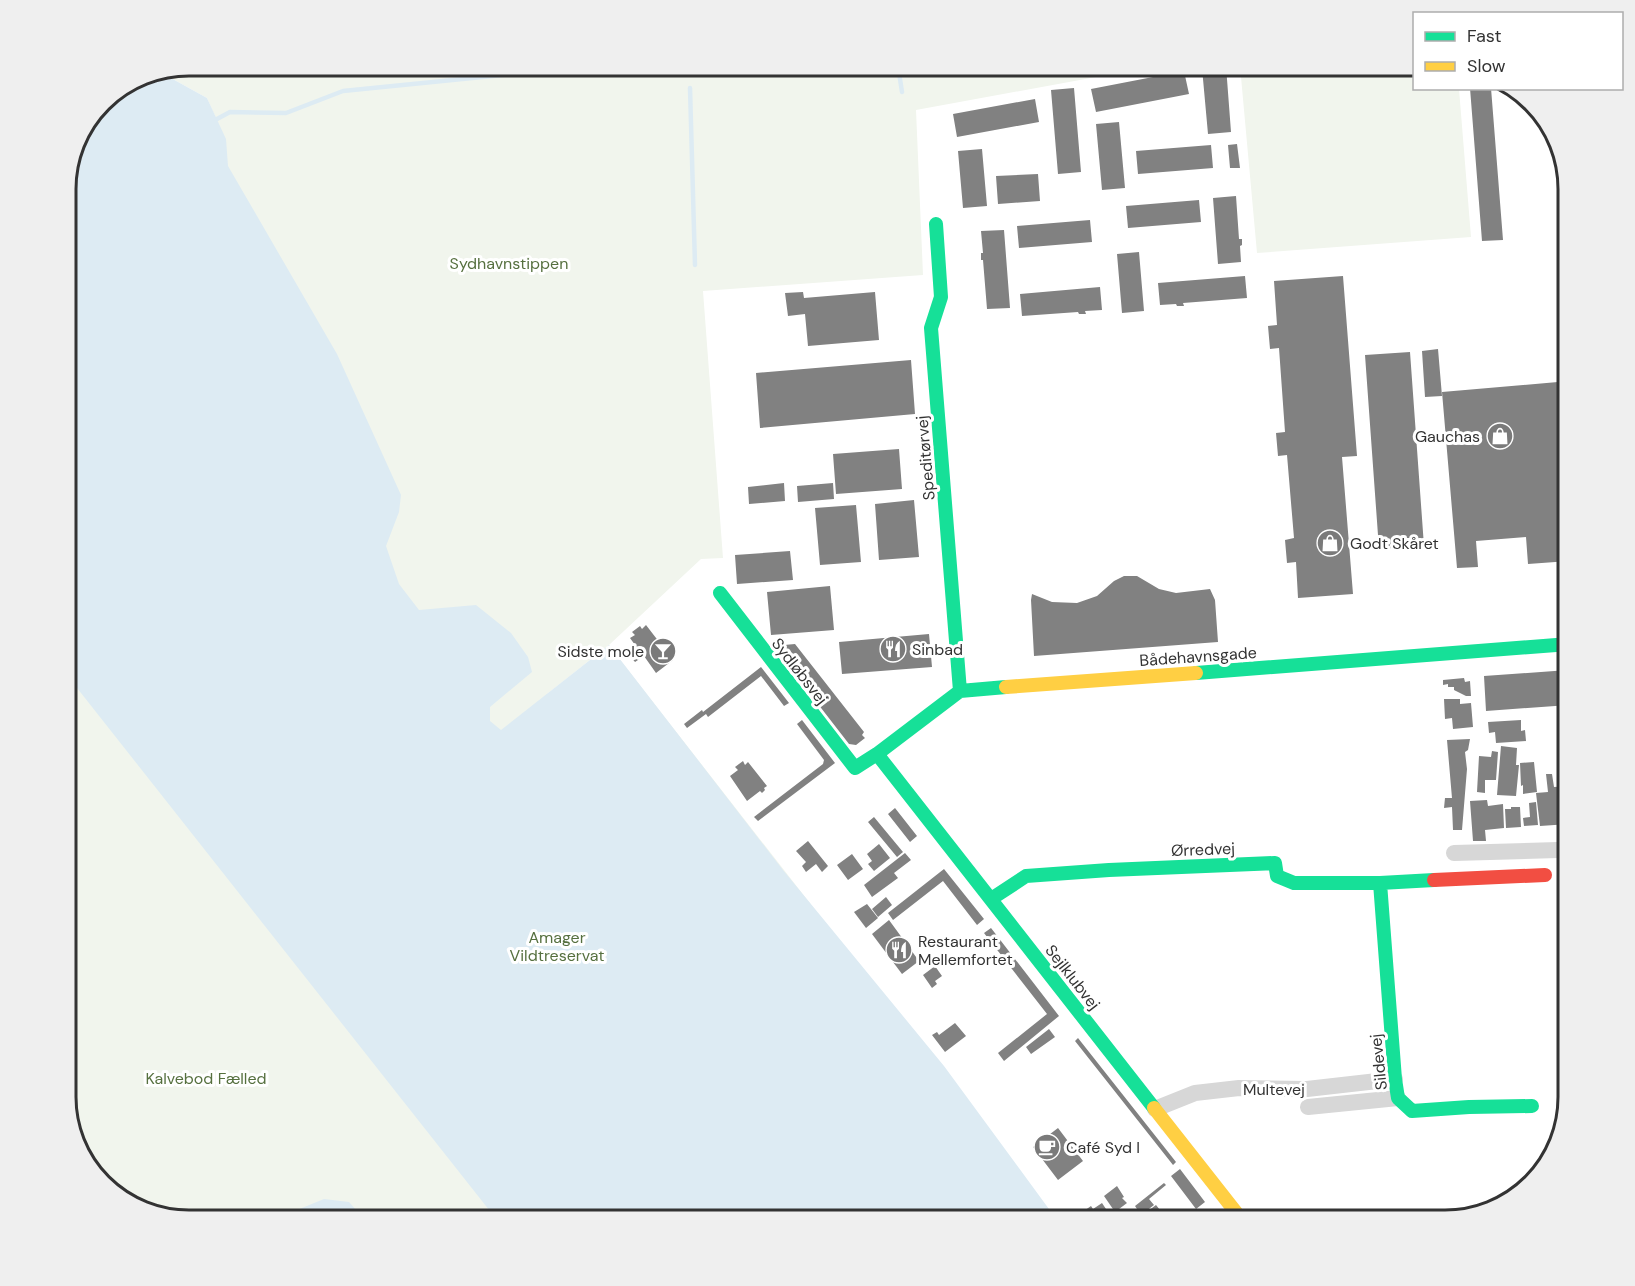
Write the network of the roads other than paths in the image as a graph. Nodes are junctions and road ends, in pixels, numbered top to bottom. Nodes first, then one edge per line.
1 (936, 224) dead end
2 (720, 593) dead end
3 (1558, 645) edge
4 (960, 691) junction
5 (877, 754) junction
6 (1558, 850) edge
7 (1454, 853) dead end
8 (1545, 875) dead end
9 (1380, 883) junction
10 (991, 899) junction
11 (1395, 1079) junction
12 (1398, 1098) junction
13 (1532, 1106) dead end
14 (1308, 1107) dead end
15 (1155, 1109) junction
16 (1234, 1210) edge

1 - 4 street, Speditørvej
2 - 5 street, Sydløbsvej
3 - 4 street, Bådehavnsgade
4 - 5 street
5 - 10 street, Sejlklubvej
6 - 7 street
8 - 9 street, Ørredvej
9 - 10 street, Ørredvej
9 - 11 street, Sildevej
10 - 15 street, Sejlklubvej
11 - 12 street, Sildevej
11 - 15 street, Multevej
12 - 13 street, Sildevej
12 - 14 street
15 - 16 street, Sejlklubvej

